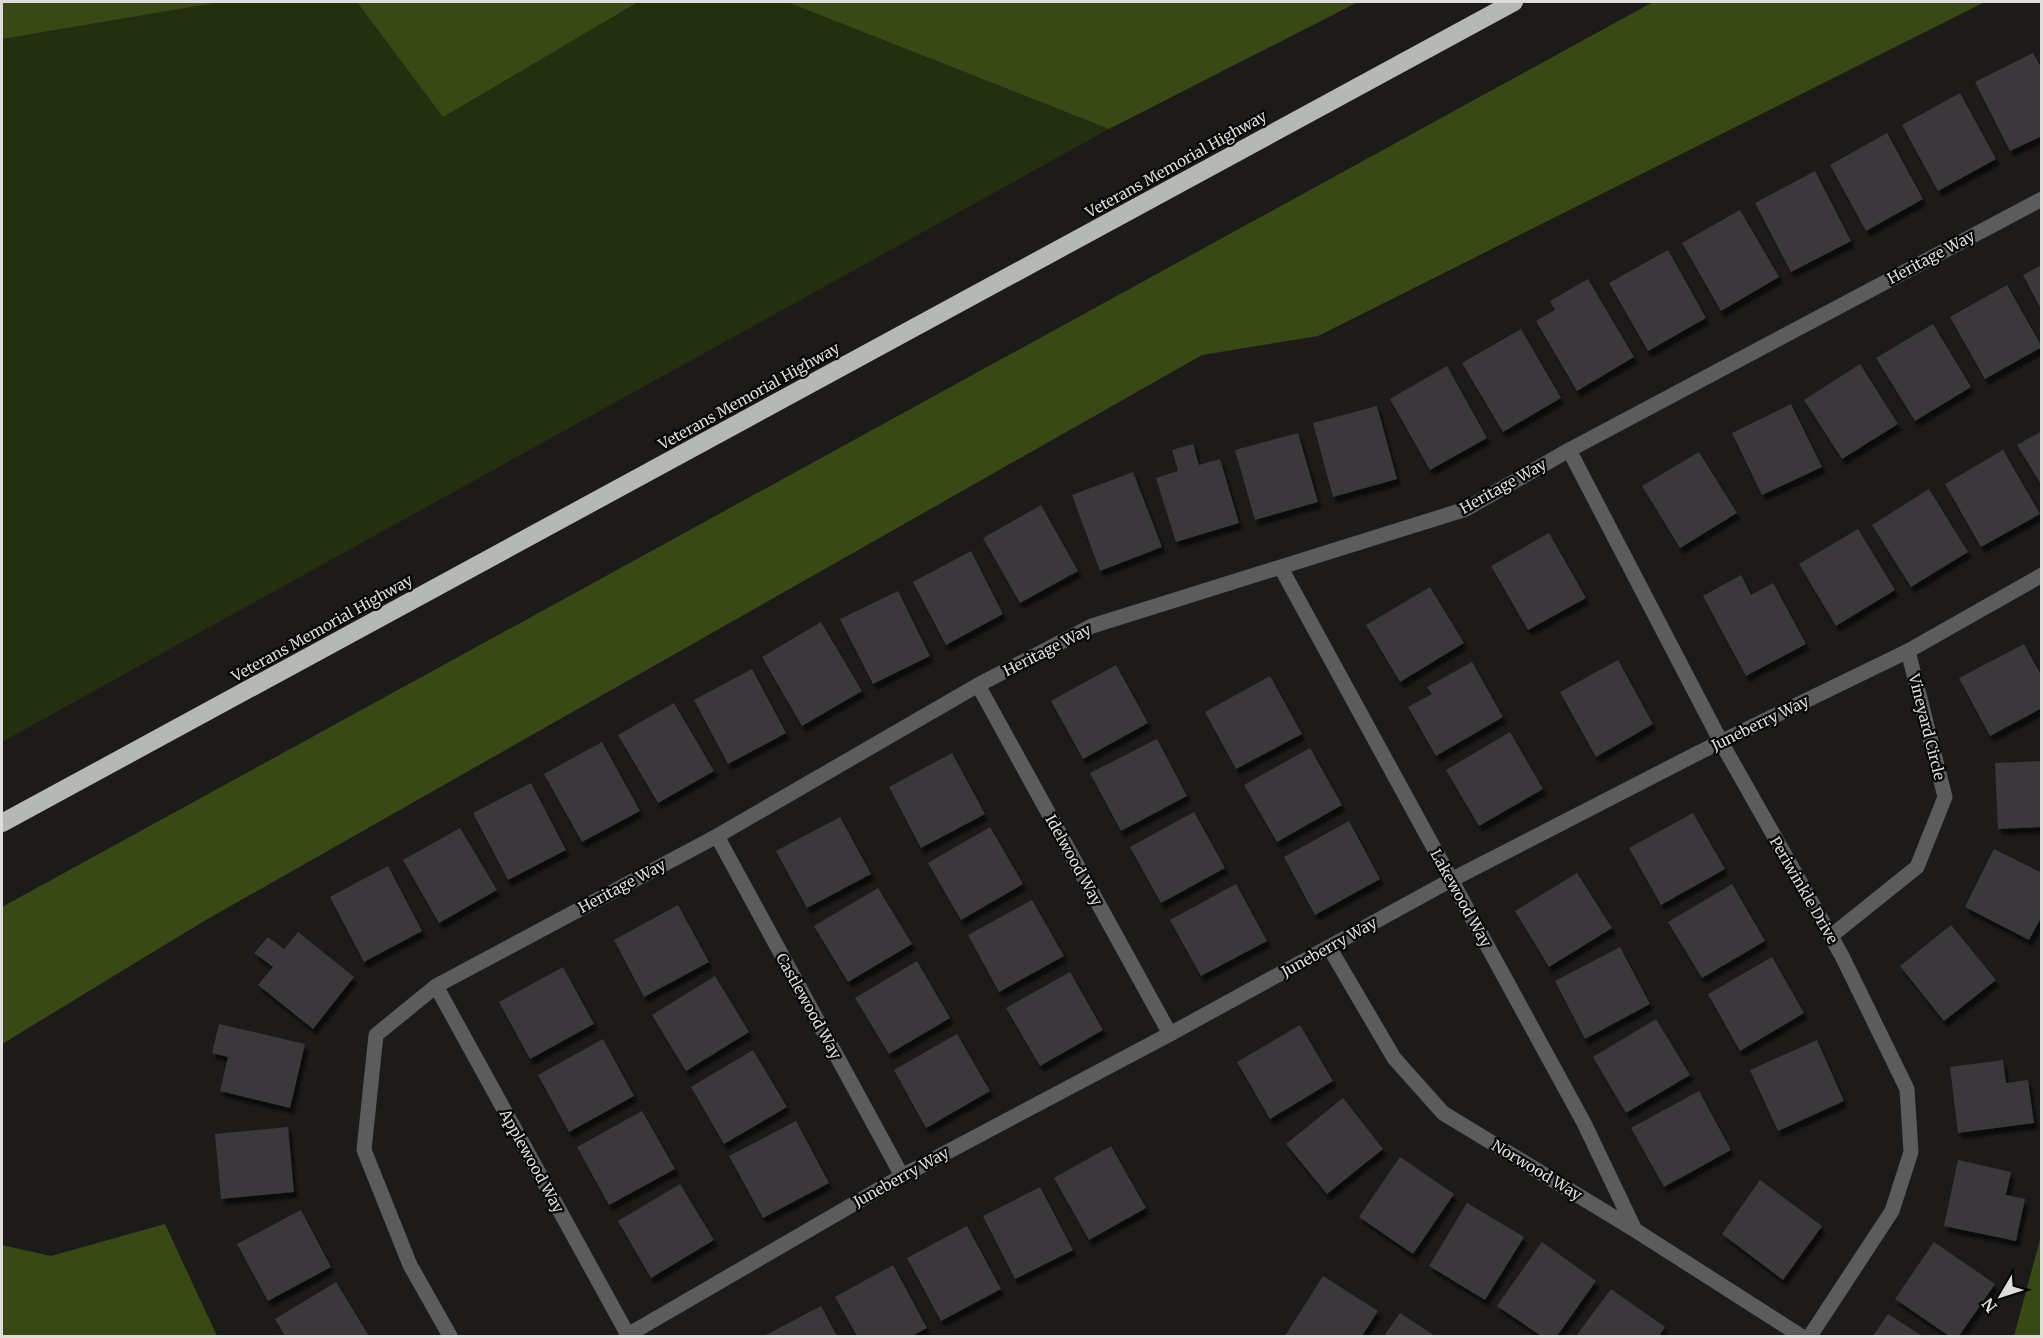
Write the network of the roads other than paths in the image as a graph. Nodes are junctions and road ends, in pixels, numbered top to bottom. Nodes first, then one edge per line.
1 (1514, 2) edge
2 (2042, 199) edge
3 (1569, 450) junction
4 (1281, 568) junction
5 (2042, 575) edge
6 (1908, 651) junction
7 (978, 685) junction
8 (1721, 742) junction
9 (2, 823) edge
10 (717, 836) junction
11 (1451, 880) junction
12 (1831, 936) junction
13 (1329, 947) junction
14 (436, 986) junction
15 (1170, 1034) junction
16 (902, 1176) junction
17 (1635, 1230) junction
18 (450, 1336) edge
19 (627, 1336) edge
20 (1801, 1336) edge
21 (1810, 1336) edge

1 - 9 highway, Veterans Memorial Highway
2 - 3 street, Heritage Way
3 - 4 street, Heritage Way
3 - 8 street, Periwinkle Drive
4 - 7 street, Heritage Way
4 - 11 street, Lakewood Way
5 - 6 street, Juneberry Way
6 - 8 street, Juneberry Way
6 - 12 street, Vineyard Circle
7 - 10 street, Heritage Way
7 - 15 street, Idelwood Way
8 - 11 street, Juneberry Way
8 - 12 street, Periwinkle Drive
10 - 14 street, Heritage Way
10 - 16 street, Castlewood Way
11 - 13 street, Juneberry Way
11 - 17 street, Lakewood Way
12 - 21 street, Periwinkle Drive
13 - 15 street, Juneberry Way
13 - 17 street, Norwood Way
14 - 18 street, Heritage Way
14 - 19 street, Applewood Way
15 - 16 street, Juneberry Way
16 - 19 street, Juneberry Way
17 - 20 street, Norwood Way

